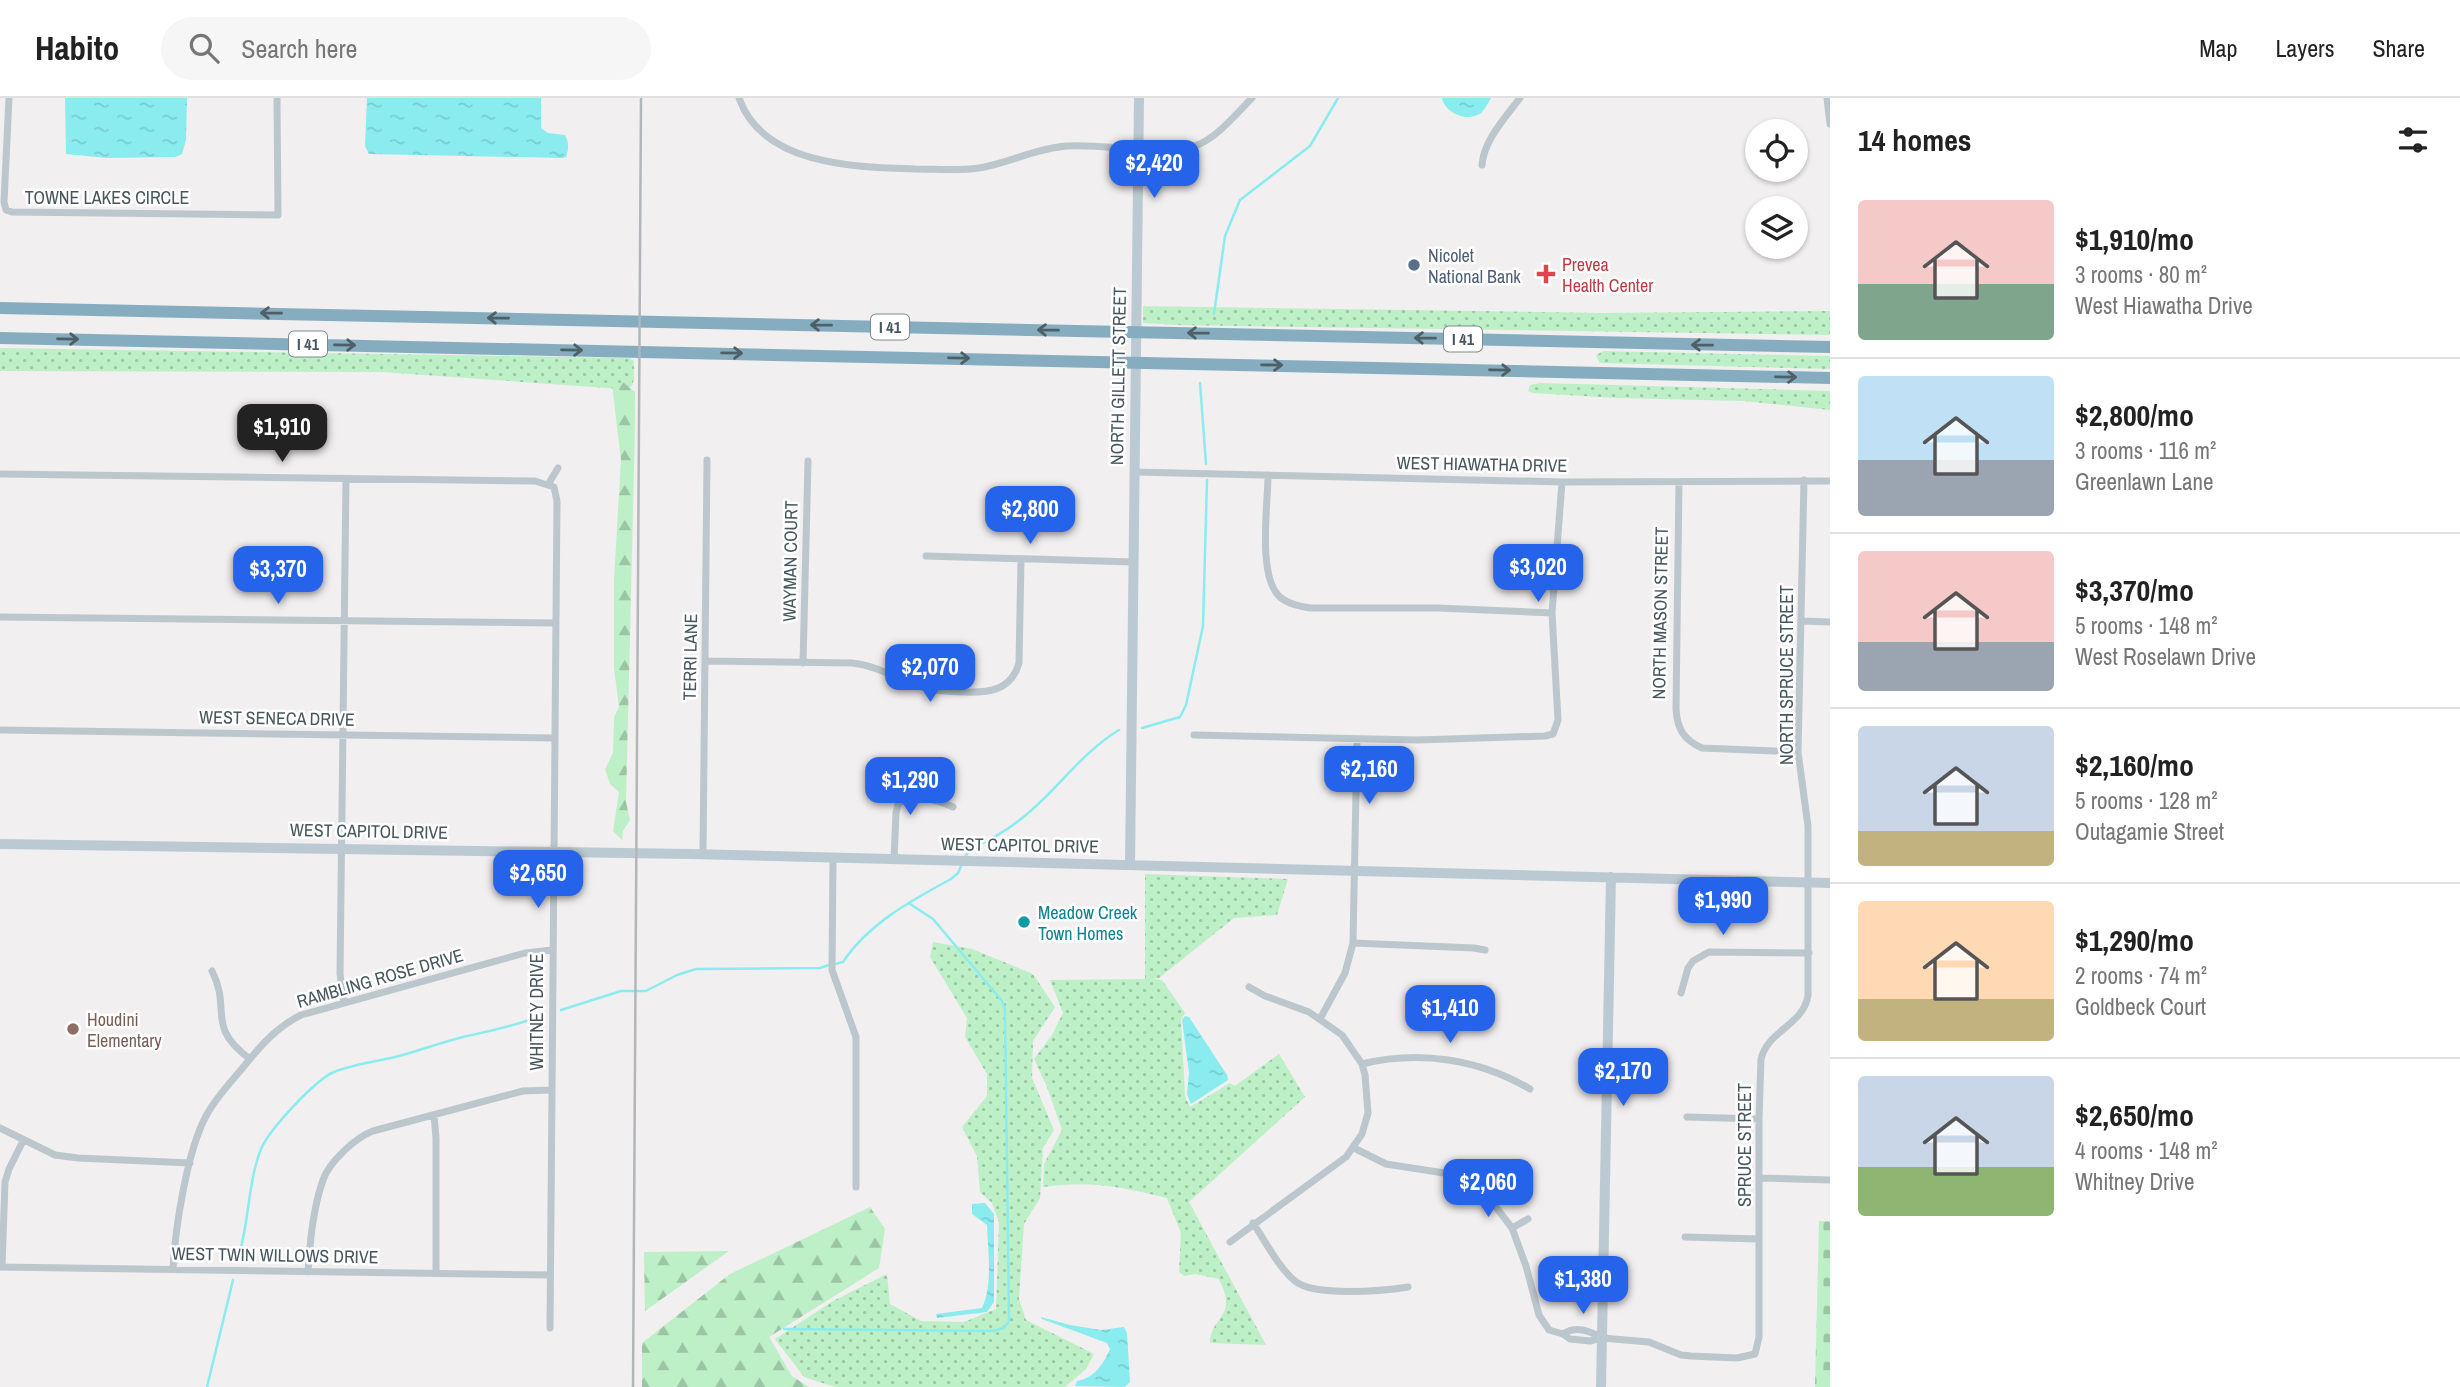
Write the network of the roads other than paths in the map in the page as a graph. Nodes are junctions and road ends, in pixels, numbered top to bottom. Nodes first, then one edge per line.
1 (9, 98) edge
2 (277, 98) edge
3 (738, 98) edge
4 (1139, 98) edge
5 (1252, 98) edge
6 (1520, 98) edge
7 (1827, 98) edge
8 (1830, 124) edge
9 (1139, 148) junction
10 (1482, 166) dead end
11 (0, 307) edge
12 (0, 338) edge
13 (1830, 347) edge
14 (1830, 378) edge
15 (707, 460) dead end
16 (808, 461) dead end
17 (558, 468) dead end
18 (1134, 472) junction
19 (0, 474) edge
20 (1268, 475) junction
21 (346, 479) junction
22 (1804, 480) junction
23 (1830, 481) edge
24 (1562, 482) junction
25 (1679, 482) junction
26 (551, 485) junction
27 (926, 556) dead end
28 (1021, 559) junction
29 (1133, 562) junction
30 (1552, 613) junction
31 (0, 617) edge
32 (345, 621) junction
33 (1802, 621) junction
34 (1830, 622) edge
35 (555, 623) junction
36 (706, 661) junction
37 (803, 663) junction
38 (0, 730) edge
39 (344, 735) junction
40 (1194, 735) dead end
41 (554, 738) junction
42 (1357, 740) junction
43 (1798, 752) junction
44 (953, 807) dead end
45 (0, 844) edge
46 (342, 849) junction
47 (553, 851) junction
48 (703, 854) junction
49 (833, 858) junction
50 (894, 859) junction
51 (1129, 865) junction
52 (1354, 870) junction
53 (1611, 877) junction
54 (1809, 882) junction
55 (1830, 883) edge
56 (1353, 943) junction
57 (552, 950) junction
58 (1485, 950) dead end
59 (1809, 953) junction
60 (212, 971) dead end
61 (1249, 987) dead end
62 (1681, 993) dead end
63 (344, 1003) junction
64 (1320, 1019) junction
65 (250, 1059) junction
66 (1362, 1063) junction
67 (1530, 1089) dead end
68 (551, 1090) junction
69 (434, 1115) junction
70 (1687, 1117) dead end
71 (1759, 1119) junction
72 (0, 1128) edge
73 (23, 1141) junction
74 (1354, 1148) junction
75 (190, 1163) junction
76 (1759, 1178) junction
77 (1830, 1180) edge
78 (856, 1187) dead end
79 (1528, 1219) dead end
80 (1254, 1223) junction
81 (1512, 1228) junction
82 (1685, 1237) dead end
83 (1759, 1239) junction
84 (1230, 1242) dead end
85 (1, 1267) edge
86 (173, 1269) junction
87 (308, 1272) junction
88 (436, 1273) junction
89 (550, 1275) junction
90 (1408, 1287) dead end
91 (550, 1328) dead end
92 (1602, 1338) junction
93 (1601, 1387) edge

1 - 2 street, TOWNE LAKES CIRCLE
3 - 9 street
4 - 9 street, NORTH GILLETT STREET
5 - 9 street
6 - 10 street
7 - 8 street
9 - 18 street, NORTH GILLETT STREET
13 -> 11 highway, I 41
12 -> 14 highway, I 41
15 - 36 street, TERRI LANE
16 - 37 street, WAYMAN COURT
17 - 26 street
18 - 20 street, WEST HIAWATHA DRIVE
18 - 29 street, NORTH GILLETT STREET
19 - 21 street
20 - 24 street, WEST HIAWATHA DRIVE
20 - 30 street
21 - 26 street
21 - 32 street
22 - 23 street, WEST HIAWATHA DRIVE
22 - 25 street, WEST HIAWATHA DRIVE
22 - 33 street, NORTH SPRUCE STREET
24 - 25 street, WEST HIAWATHA DRIVE
24 - 30 street
25 - 43 street, NORTH MASON STREET
26 - 35 street, WHITNEY DRIVE
27 - 28 street
28 - 29 street
28 - 37 street
29 - 51 street, NORTH GILLETT STREET
30 - 42 street
31 - 32 street
32 - 35 street
32 - 39 street
33 - 34 street
33 - 43 street, NORTH SPRUCE STREET
35 - 41 street, WHITNEY DRIVE
36 - 37 street
36 - 48 street, TERRI LANE
38 - 39 street, WEST SENECA DRIVE
39 - 41 street, WEST SENECA DRIVE
39 - 46 street
40 - 42 street
41 - 47 street, WHITNEY DRIVE
42 - 52 street
43 - 54 street, NORTH SPRUCE STREET
44 - 50 street
45 - 46 street, WEST CAPITOL DRIVE
46 - 47 street, WEST CAPITOL DRIVE
46 - 63 street
47 - 48 street, WEST CAPITOL DRIVE
47 - 57 street, WHITNEY DRIVE
48 - 49 street, WEST CAPITOL DRIVE
49 - 50 street, WEST CAPITOL DRIVE
49 - 78 street
50 - 51 street, WEST CAPITOL DRIVE
51 - 52 street, WEST CAPITOL DRIVE
52 - 53 street, WEST CAPITOL DRIVE
52 - 56 street
53 - 54 street, WEST CAPITOL DRIVE
53 - 92 street
54 - 55 street, WEST CAPITOL DRIVE
54 - 59 street, NORTH SPRUCE STREET
56 - 58 street
56 - 64 street
57 - 63 street, RAMBLING ROSE DRIVE
57 - 68 street, WHITNEY DRIVE
59 - 62 street
59 - 71 street, SPRUCE STREET
60 - 65 street
61 - 64 street
63 - 65 street, RAMBLING ROSE DRIVE
64 - 66 street
65 - 75 street, RAMBLING ROSE DRIVE
66 - 67 street
66 - 74 street
68 - 69 street
68 - 89 street, WHITNEY DRIVE
69 - 87 street
69 - 88 street
70 - 71 street
71 - 76 street, SPRUCE STREET
72 - 73 street
73 - 75 street
73 - 85 street
74 - 80 street
74 - 81 street
75 - 86 street, RAMBLING ROSE DRIVE
76 - 77 street
76 - 83 street, SPRUCE STREET
79 - 81 street
80 - 84 street
80 - 90 street
81 - 92 street
82 - 83 street
83 - 92 street, SPRUCE STREET
85 - 86 street, WEST TWIN WILLOWS DRIVE
86 - 87 street, WEST TWIN WILLOWS DRIVE
87 - 88 street, WEST TWIN WILLOWS DRIVE
88 - 89 street, WEST TWIN WILLOWS DRIVE
89 - 91 street, WHITNEY DRIVE
92 - 93 street

